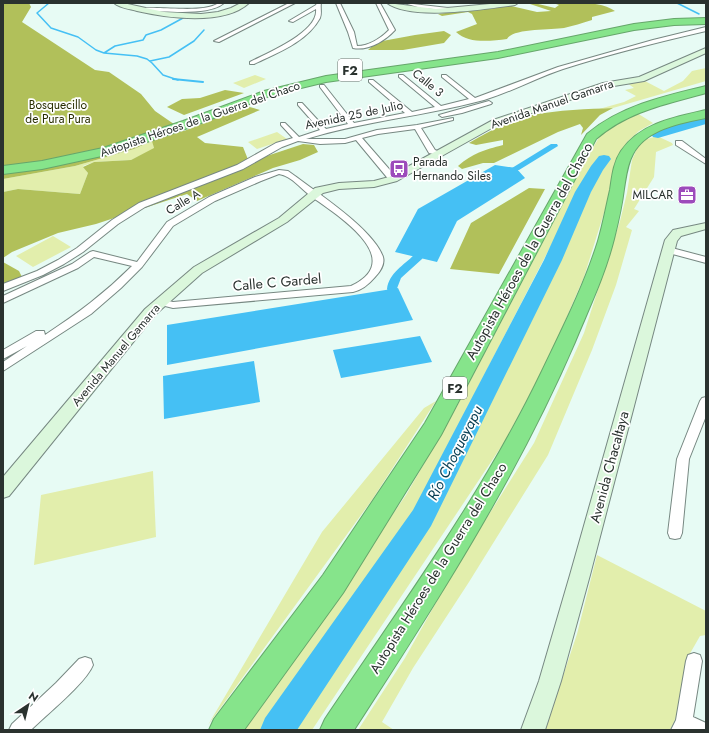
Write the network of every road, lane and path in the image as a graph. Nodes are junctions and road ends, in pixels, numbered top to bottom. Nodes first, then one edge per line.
1 (117, 3) edge
2 (222, 3) edge
3 (246, 3) edge
4 (293, 3) edge
5 (338, 3) edge
6 (378, 3) edge
7 (390, 3) edge
8 (406, 3) edge
9 (515, 3) edge
10 (318, 4) edge
11 (141, 10) junction
12 (457, 10) junction
13 (706, 20) edge
14 (291, 21) dead end
15 (706, 29) edge
16 (706, 32) edge
17 (217, 41) dead end
18 (706, 50) edge
19 (252, 63) dead end
20 (401, 76) dead end
21 (444, 76) dead end
22 (371, 81) dead end
23 (541, 83) dead end
24 (322, 86) dead end
25 (706, 89) edge
26 (474, 100) junction
27 (498, 100) dead end
28 (300, 104) dead end
29 (440, 108) junction
30 (410, 114) junction
31 (706, 114) edge
32 (454, 118) dead end
33 (283, 124) dead end
34 (352, 125) junction
35 (417, 127) junction
36 (324, 131) junction
37 (297, 138) junction
38 (358, 138) junction
39 (679, 143) dead end
40 (438, 153) junction
41 (706, 162) edge
42 (3, 165) edge
43 (3, 170) edge
44 (393, 179) junction
45 (313, 194) junction
46 (706, 226) edge
47 (668, 250) junction
48 (378, 257) joint
49 (706, 260) edge
50 (139, 265) junction
51 (3, 288) edge
52 (3, 300) edge
53 (160, 302) junction
54 (90, 308) junction
55 (3, 356) edge
56 (3, 367) edge
57 (706, 401) edge
58 (3, 490) edge
59 (675, 533) dead end
60 (694, 661) dead end
61 (85, 665) dead end
62 (682, 725) edge
63 (18, 730) edge
64 (225, 730) edge
65 (336, 730) edge
66 (533, 730) edge
67 (702, 730) edge

1 - 11 main road
2 - 11 street
3 - 11 main road
4 - 17 street
5 - 6 street
7 - 12 main road
8 - 12 street
9 - 12 main road
10 - 14 street
10 - 19 street
13 - 42 highway, Autopista Héroes de la Guerra del Chaco / F2
13 - 43 highway, Autopista Héroes de la Guerra del Chaco / F2
15 - 26 street, Avenida 25 de Julio
16 - 23 street
18 - 40 main road, Avenida Manuel Gamarra
20 - 29 street, Calle 3
21 - 26 street
22 - 30 street
24 - 34 street
25 - 64 highway, Autopista Héroes de la Guerra del Chaco / F2
26 - 29 street, Avenida 25 de Julio
27 - 37 street, Avenida 25 de Julio
28 - 36 street
29 - 30 street, Avenida 25 de Julio
30 - 34 street, Avenida 25 de Julio
31 - 65 highway, Autopista Héroes de la Guerra del Chaco
32 - 35 street
33 - 37 street
34 - 36 street, Avenida 25 de Julio
35 - 38 street
35 - 40 street
36 - 37 street, Avenida 25 de Julio
37 - 38 street
37 - 51 street
38 - 44 street
39 - 41 street
40 - 44 main road, Avenida Manuel Gamarra
44 - 45 main road, Avenida Manuel Gamarra
45 - 48 street, Calle A
45 - 50 street, Calle A
45 - 53 main road, Avenida Manuel Gamarra
46 - 47 main road, Avenida Chacaltaya
47 - 49 street
47 - 66 main road, Avenida Chacaltaya
48 - 53 street, Calle C Gardel
50 - 52 street
50 - 54 street, Calle A
53 - 58 main road, Avenida Manuel Gamarra
54 - 55 street
54 - 56 street
57 - 59 street
60 - 62 street
61 - 63 street
62 - 67 street

